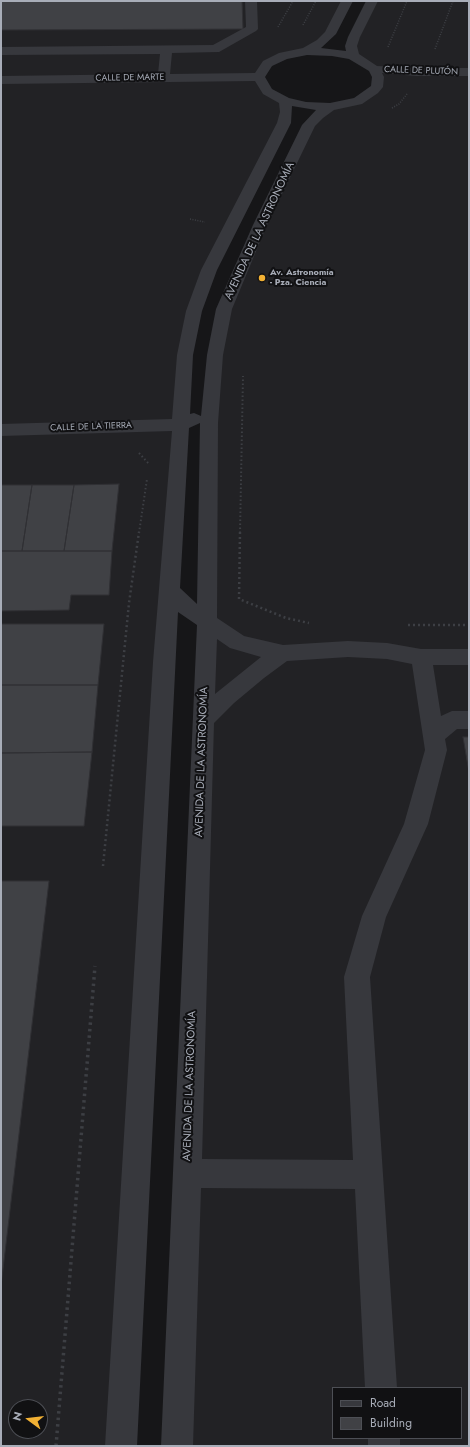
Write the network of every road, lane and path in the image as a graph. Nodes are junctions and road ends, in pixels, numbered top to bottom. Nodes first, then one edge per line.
1 (251, 1) edge
2 (293, 1) edge
3 (347, 1) edge
4 (372, 1) edge
5 (408, 1) edge
6 (453, 1) edge
7 (275, 32) dead end
8 (388, 48) dead end
9 (166, 50) junction
10 (1, 51) edge
11 (307, 51) junction
12 (434, 51) dead end
13 (353, 56) junction
14 (37, 65) junction
15 (374, 69) junction
16 (469, 72) edge
17 (259, 77) junction
18 (164, 78) junction
19 (1, 80) edge
20 (469, 80) edge
21 (394, 86) junction
22 (285, 101) junction
23 (330, 107) junction
24 (388, 110) dead end
25 (243, 370) dead end
26 (211, 395) junction
27 (180, 425) junction
28 (1, 430) edge
29 (135, 451) dead end
30 (210, 477) junction
31 (169, 590) junction
32 (207, 621) junction
33 (314, 624) dead end
34 (408, 625) dead end
35 (469, 625) edge
36 (284, 652) junction
37 (469, 656) edge
38 (421, 657) junction
39 (203, 720) junction
40 (469, 720) edge
41 (434, 736) junction
42 (102, 866) dead end
43 (95, 966) dead end
44 (186, 1174) junction
45 (368, 1175) junction
46 (381, 1387) edge
47 (56, 1446) edge
48 (121, 1446) edge
49 (176, 1446) edge

1 - 9 street
2 - 7 path
3 - 11 street
4 - 13 street
5 - 8 path
6 - 12 path
9 - 14 street
9 - 18 street
10 - 14 street
11 - 13 street
11 - 17 street
13 - 15 street
14 - 18 street, CALLE DE MARTE
14 - 19 street, CALLE DE MARTE
15 - 16 street, CALLE DE PLUTÓN
15 - 21 street
17 - 18 street, CALLE DE MARTE
17 - 22 street
20 - 21 street, CALLE DE PLUTÓN
21 - 23 street
21 - 24 path
22 - 23 street
22 - 27 street
23 - 26 street, AVENIDA DE LA ASTRONOMÍA
25 - 33 path
26 - 27 street, CALLE DE LA TIERRA
26 - 30 street, AVENIDA DE LA ASTRONOMÍA
27 - 28 street, CALLE DE LA TIERRA
27 - 30 street
27 - 31 street
29 - 42 path
30 - 32 street, AVENIDA DE LA ASTRONOMÍA
31 - 32 street
31 - 48 street
32 - 36 street
32 - 39 street, AVENIDA DE LA ASTRONOMÍA
34 - 35 path
36 - 38 street
36 - 39 street
37 - 38 street
38 - 41 street
39 - 44 street, AVENIDA DE LA ASTRONOMÍA
40 - 41 street
41 - 45 street
43 - 47 path
44 - 45 street
44 - 49 street, AVENIDA DE LA ASTRONOMÍA
45 - 46 street

